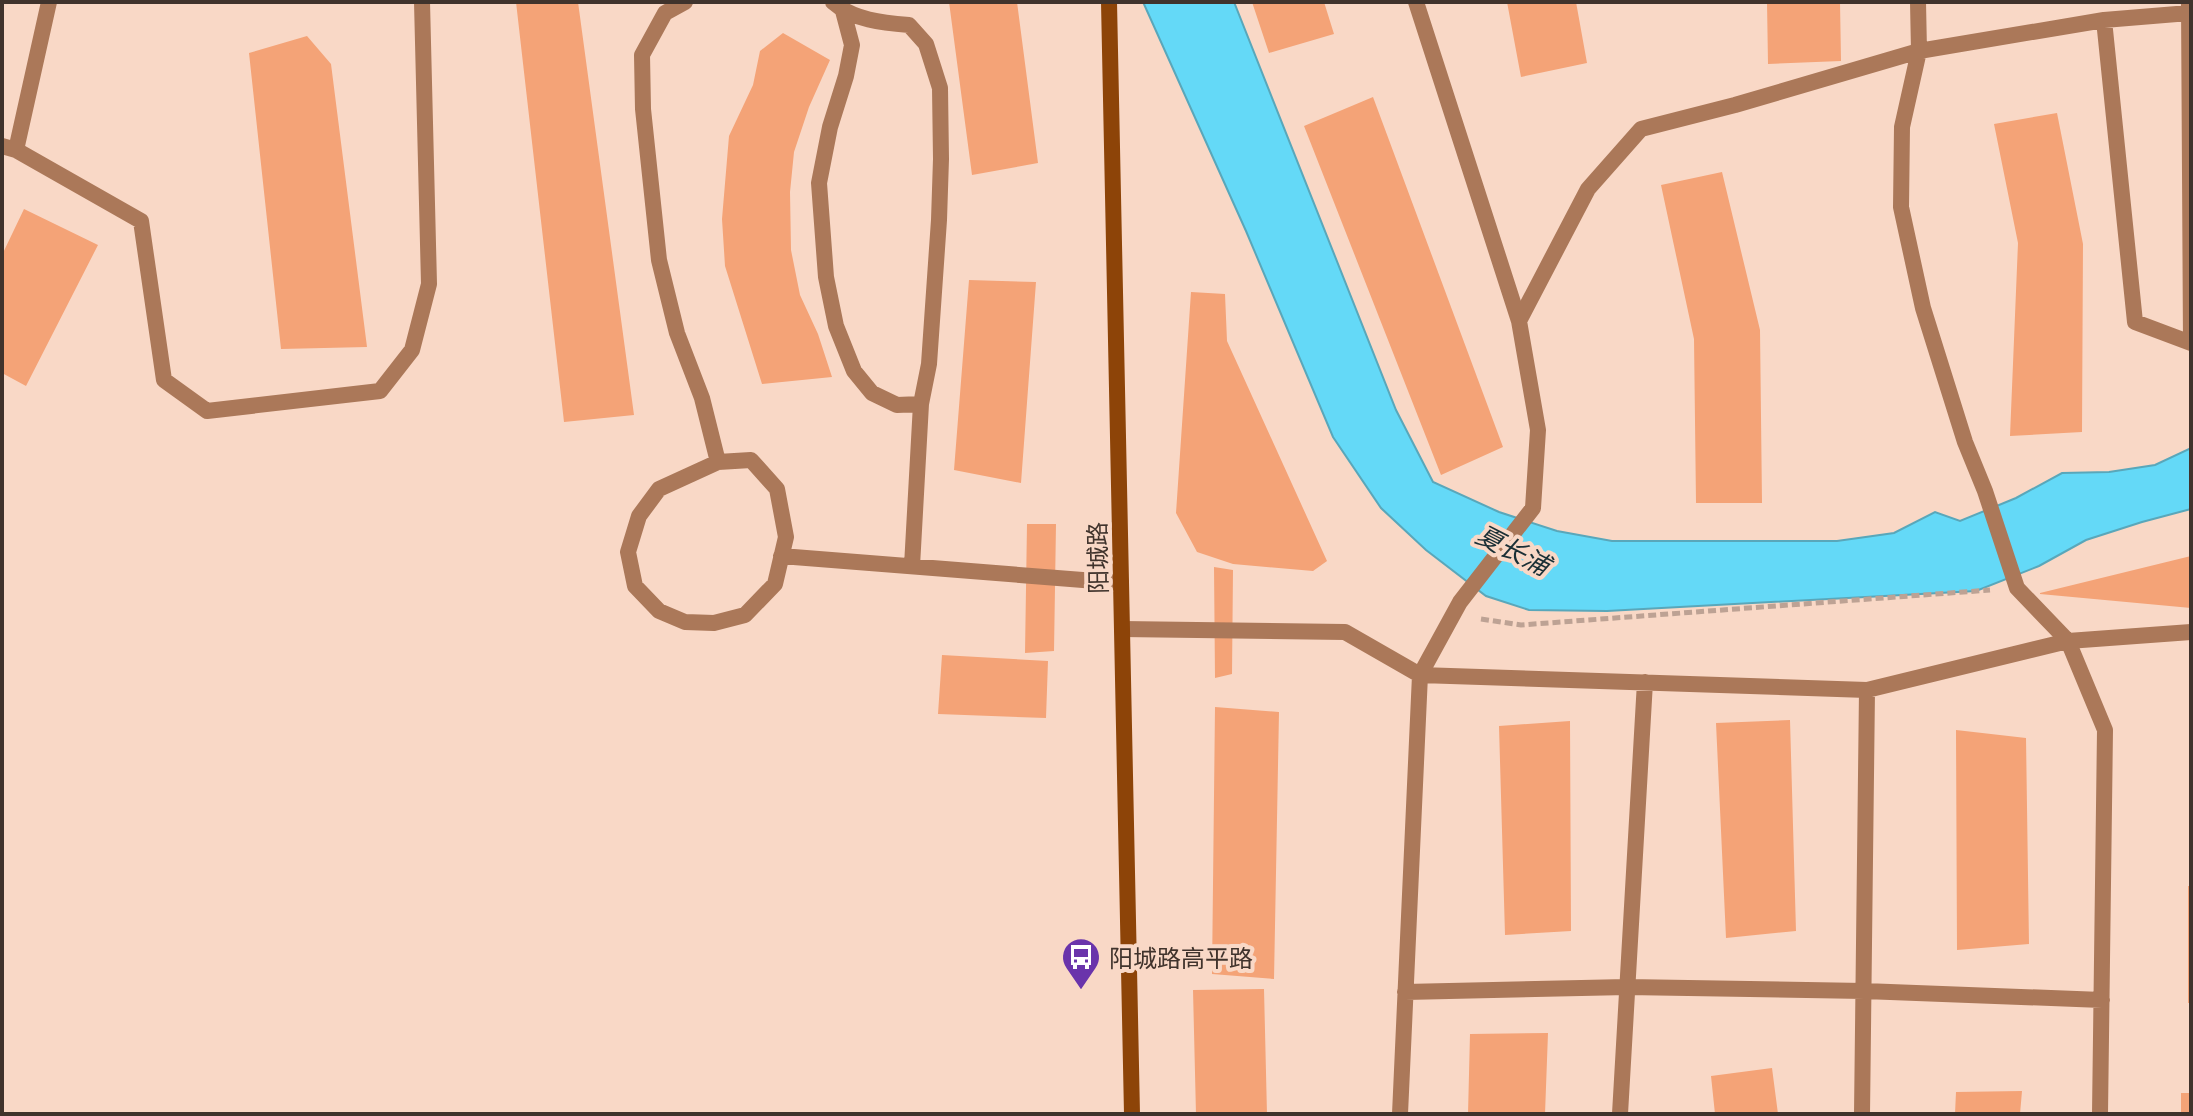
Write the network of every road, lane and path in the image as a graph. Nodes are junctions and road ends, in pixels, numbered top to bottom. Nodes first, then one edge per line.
1 (49, 2) edge
2 (422, 2) edge
3 (685, 2) edge
4 (1109, 2) edge
5 (1416, 2) edge
6 (1918, 2) edge
7 (838, 6) edge
8 (2189, 7) edge
9 (2104, 20) junction
10 (1919, 51) junction
11 (9, 148) edge
12 (1519, 321) junction
13 (921, 404) junction
14 (718, 462) junction
15 (781, 556) junction
16 (912, 566) junction
17 (1121, 583) junction
18 (2017, 588) junction
19 (1456, 609) junction
20 (1122, 629) junction
21 (2191, 632) edge
22 (2068, 641) junction
23 (1420, 675) junction
24 (1645, 682) junction
25 (1867, 690) junction
26 (1627, 987) junction
27 (1864, 991) junction
28 (1405, 992) junction
29 (2102, 1000) junction
30 (1132, 1114) edge
31 (1400, 1114) edge
32 (1620, 1114) edge
33 (1862, 1114) edge
34 (2100, 1114) edge

1 - 11 street
2 - 11 street
3 - 14 street
4 - 17 street, 阳城路
5 - 12 street
6 - 10 street
7 - 13 street
7 - 13 street
8 - 9 street
8 - 9 street
9 - 10 street
10 - 12 street
10 - 18 street
12 - 19 street
13 - 16 street
14 - 15 street
14 - 15 street
15 - 16 street
16 - 17 street
17 - 20 street, 阳城路
18 - 19 path
18 - 22 street
19 - 23 street
20 - 23 street
20 - 30 street, 阳城路
21 - 22 street
22 - 25 street
22 - 29 street
23 - 24 street
23 - 28 street
24 - 25 street
24 - 26 street
25 - 27 street
26 - 27 street
26 - 28 street
26 - 32 street
27 - 29 street
27 - 33 street
28 - 31 street
29 - 34 street

